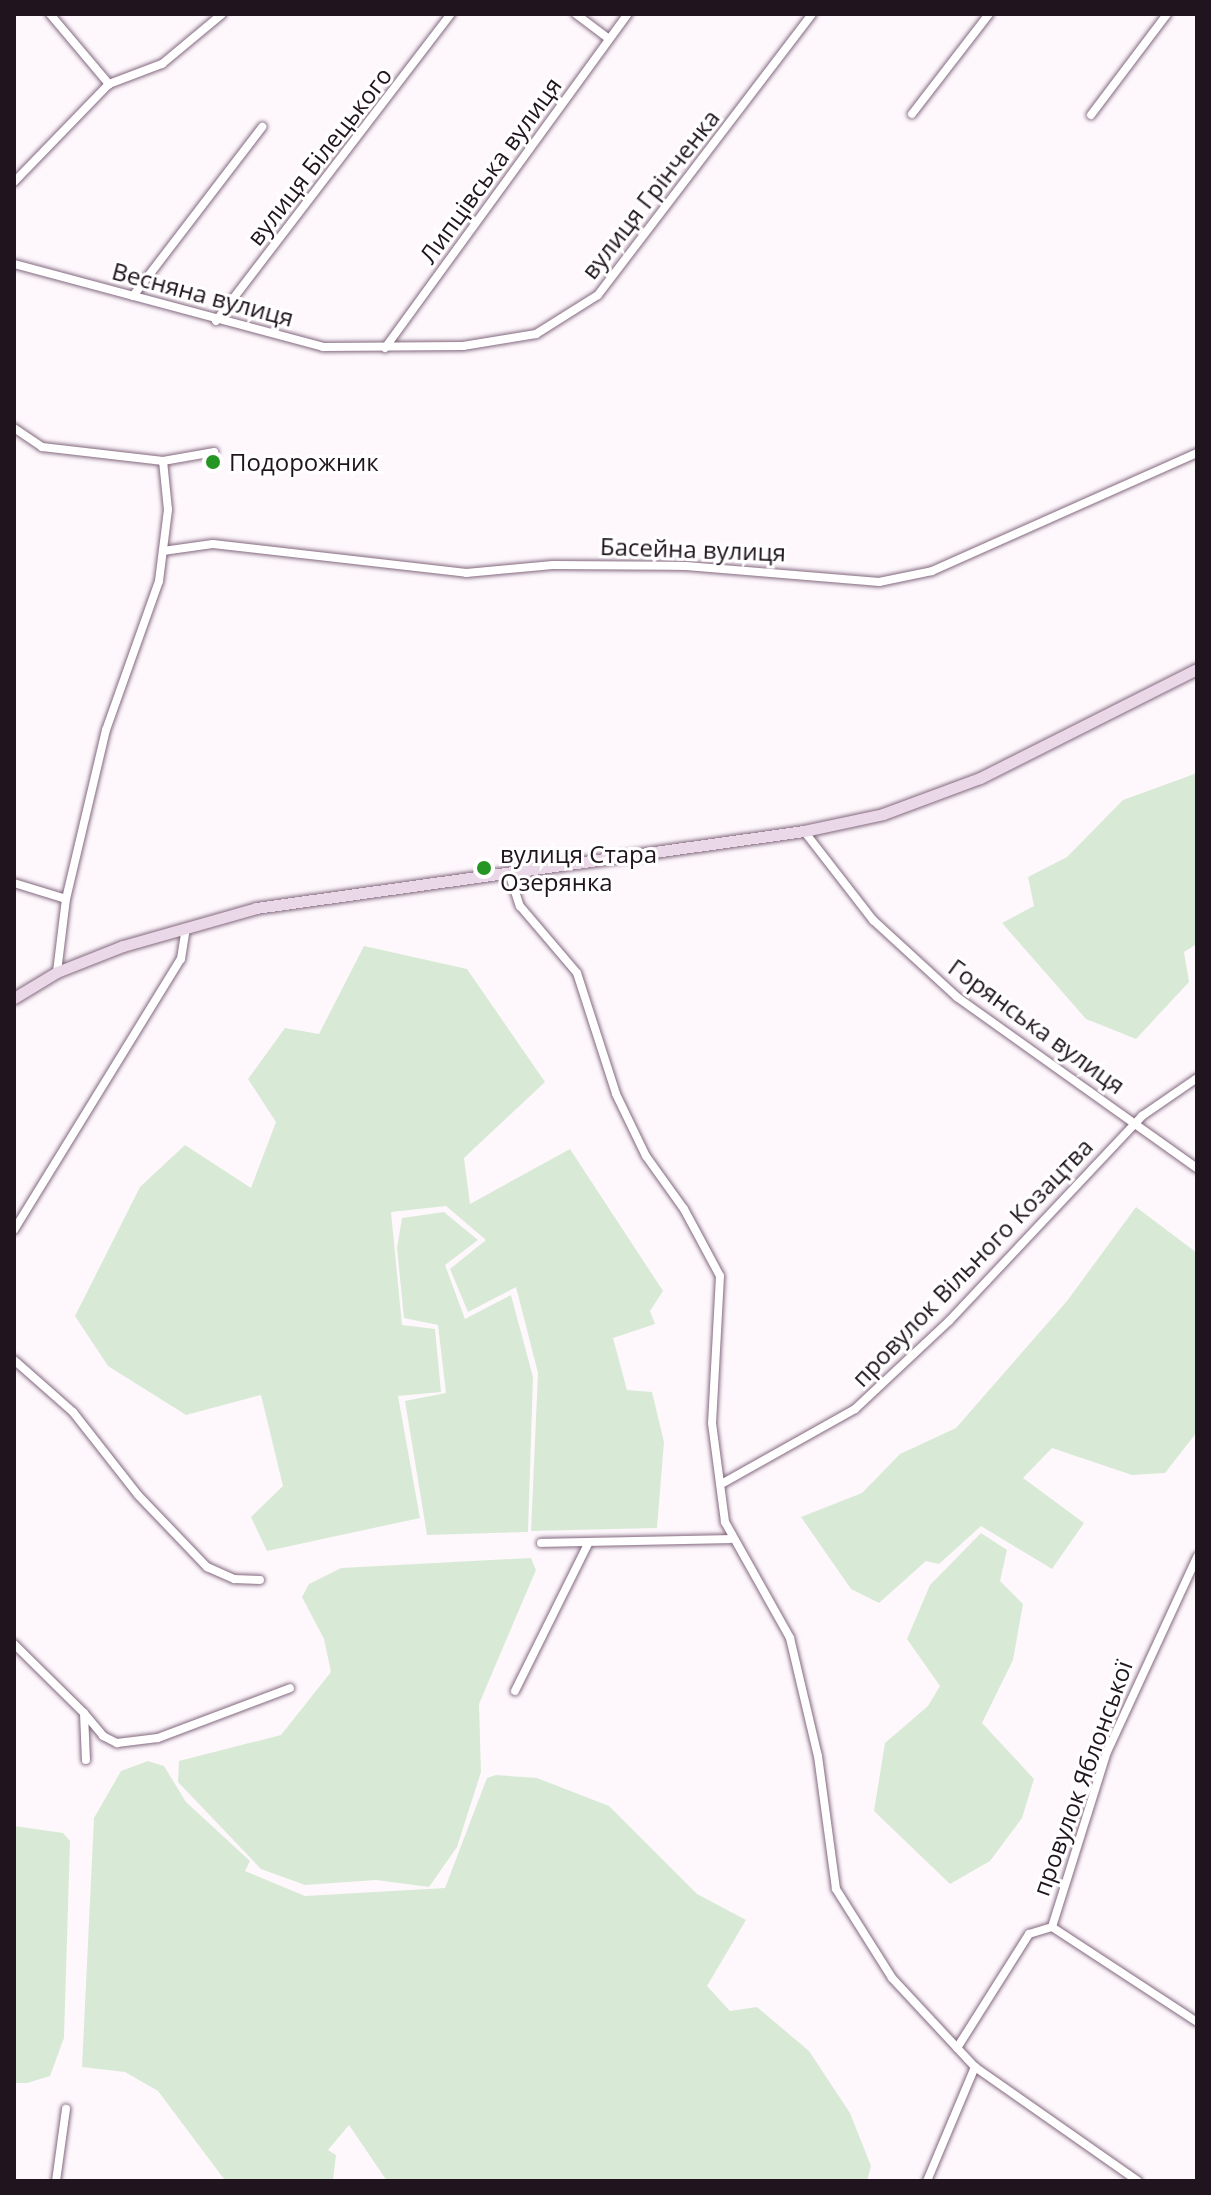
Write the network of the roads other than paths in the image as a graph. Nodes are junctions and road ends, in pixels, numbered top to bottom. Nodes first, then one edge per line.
1 (50, 14) edge
2 (222, 14) edge
3 (451, 14) edge
4 (576, 14) edge
5 (628, 14) edge
6 (812, 14) edge
7 (989, 14) edge
8 (1167, 14) edge
9 (609, 39) junction
10 (109, 84) junction
11 (912, 114) dead end
12 (1091, 115) dead end
13 (262, 127) dead end
14 (14, 182) edge
15 (14, 264) edge
16 (133, 296) junction
17 (216, 321) junction
18 (385, 348) junction
19 (14, 428) edge
20 (214, 452) dead end
21 (1197, 453) edge
22 (163, 461) junction
23 (163, 551) junction
24 (1197, 669) edge
25 (804, 831) junction
26 (509, 873) junction
27 (14, 883) edge
28 (66, 899) junction
29 (186, 928) junction
30 (57, 972) junction
31 (14, 998) edge
32 (1197, 1078) edge
33 (1136, 1123) junction
34 (1197, 1168) edge
35 (14, 1230) edge
36 (14, 1360) edge
37 (723, 1483) junction
38 (730, 1539) junction
39 (541, 1543) dead end
40 (588, 1544) junction
41 (1197, 1557) edge
42 (260, 1580) dead end
43 (14, 1644) edge
44 (290, 1688) dead end
45 (515, 1691) dead end
46 (84, 1713) junction
47 (86, 1760) dead end
48 (1052, 1927) junction
49 (1197, 2022) edge
50 (957, 2048) junction
51 (975, 2067) junction
52 (66, 2109) dead end
53 (56, 2181) edge
54 (927, 2181) edge
55 (1138, 2181) edge

1 - 10 street
2 - 10 street
3 - 17 street, вулиця Білецького
4 - 9 street
5 - 9 street, Липцівська вулиця
6 - 18 street, вулиця Грінченка
7 - 11 street
8 - 12 street
9 - 18 street, Липцівська вулиця
10 - 14 street
13 - 16 street
15 - 16 street, Весняна вулиця
16 - 17 street, Весняна вулиця
17 - 18 street, Весняна вулиця
19 - 22 street
20 - 22 street
21 - 23 street, Басейна вулиця
22 - 23 street
23 - 28 street
24 - 25 main road
25 - 26 main road
25 - 33 street, Горянська вулиця
26 - 29 main road
26 - 37 street
27 - 28 street
28 - 30 street
29 - 30 main road
29 - 35 street
30 - 31 main road
32 - 33 street, провулок Вільного Козацтва
33 - 34 street, Горянська вулиця
33 - 37 street, провулок Вільного Козацтва
36 - 42 street
37 - 38 street
38 - 40 street
38 - 50 street
39 - 40 street
40 - 45 street
41 - 48 street, провулок Яблонської
43 - 46 street
44 - 46 street
46 - 47 street
48 - 49 street
48 - 50 street
50 - 51 street
51 - 54 street
51 - 55 street
52 - 53 street

